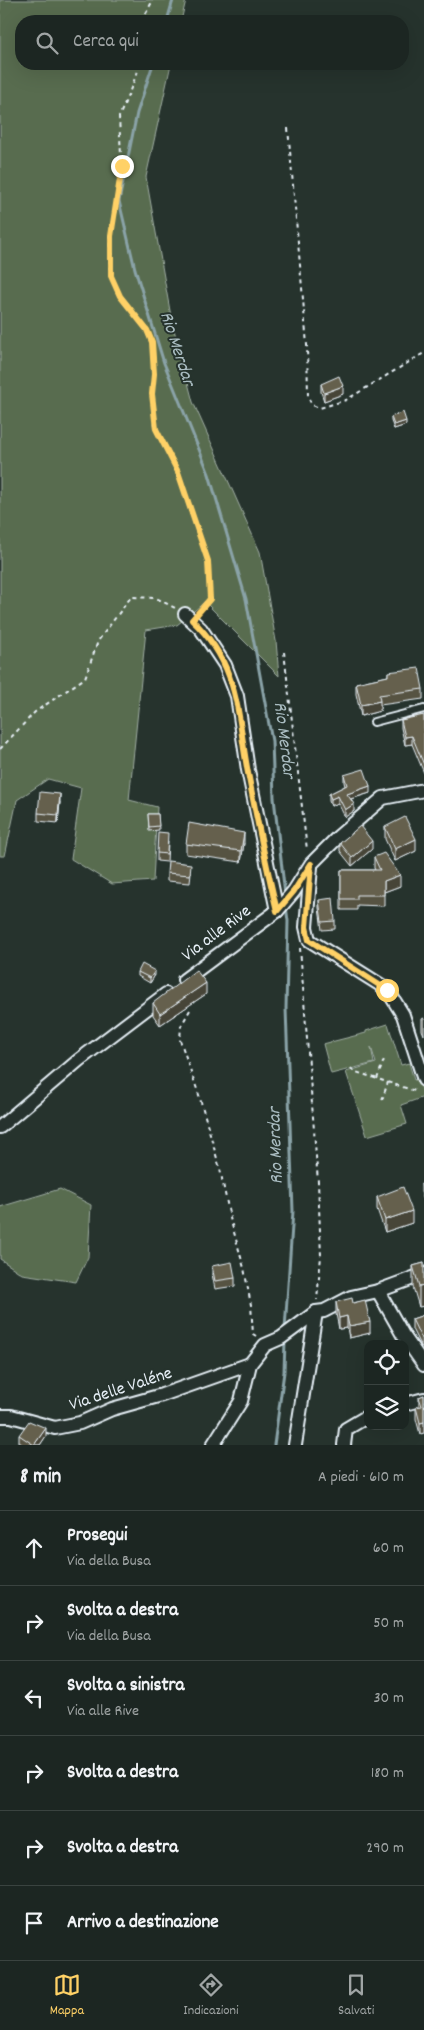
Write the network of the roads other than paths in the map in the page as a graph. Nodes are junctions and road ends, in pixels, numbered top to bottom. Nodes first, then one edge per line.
1 (188, 617) road end
2 (424, 709) edge
3 (374, 722) dead end
4 (424, 790) edge
5 (311, 864) junction
6 (284, 903) junction
7 (422, 1084) edge
8 (0, 1127) edge
9 (424, 1274) edge
10 (378, 1291) junction
11 (316, 1312) junction
12 (250, 1364) junction
13 (424, 1365) edge
14 (424, 1399) edge
15 (409, 1403) edge
16 (0, 1416) edge
17 (364, 1418) edge
18 (213, 1445) edge
19 (295, 1445) edge
20 (344, 1445) edge

1 - 6 street
2 - 3 lane
4 - 5 street, Via alle Rive
5 - 6 street, Via alle Rive
5 - 7 street
6 - 8 street, Via alle Rive
9 - 10 street
10 - 11 street
10 - 13 street
11 - 12 street
11 - 19 street
12 - 16 street, Via delle Valéne
12 - 18 street
14 - 15 street
17 - 20 street

